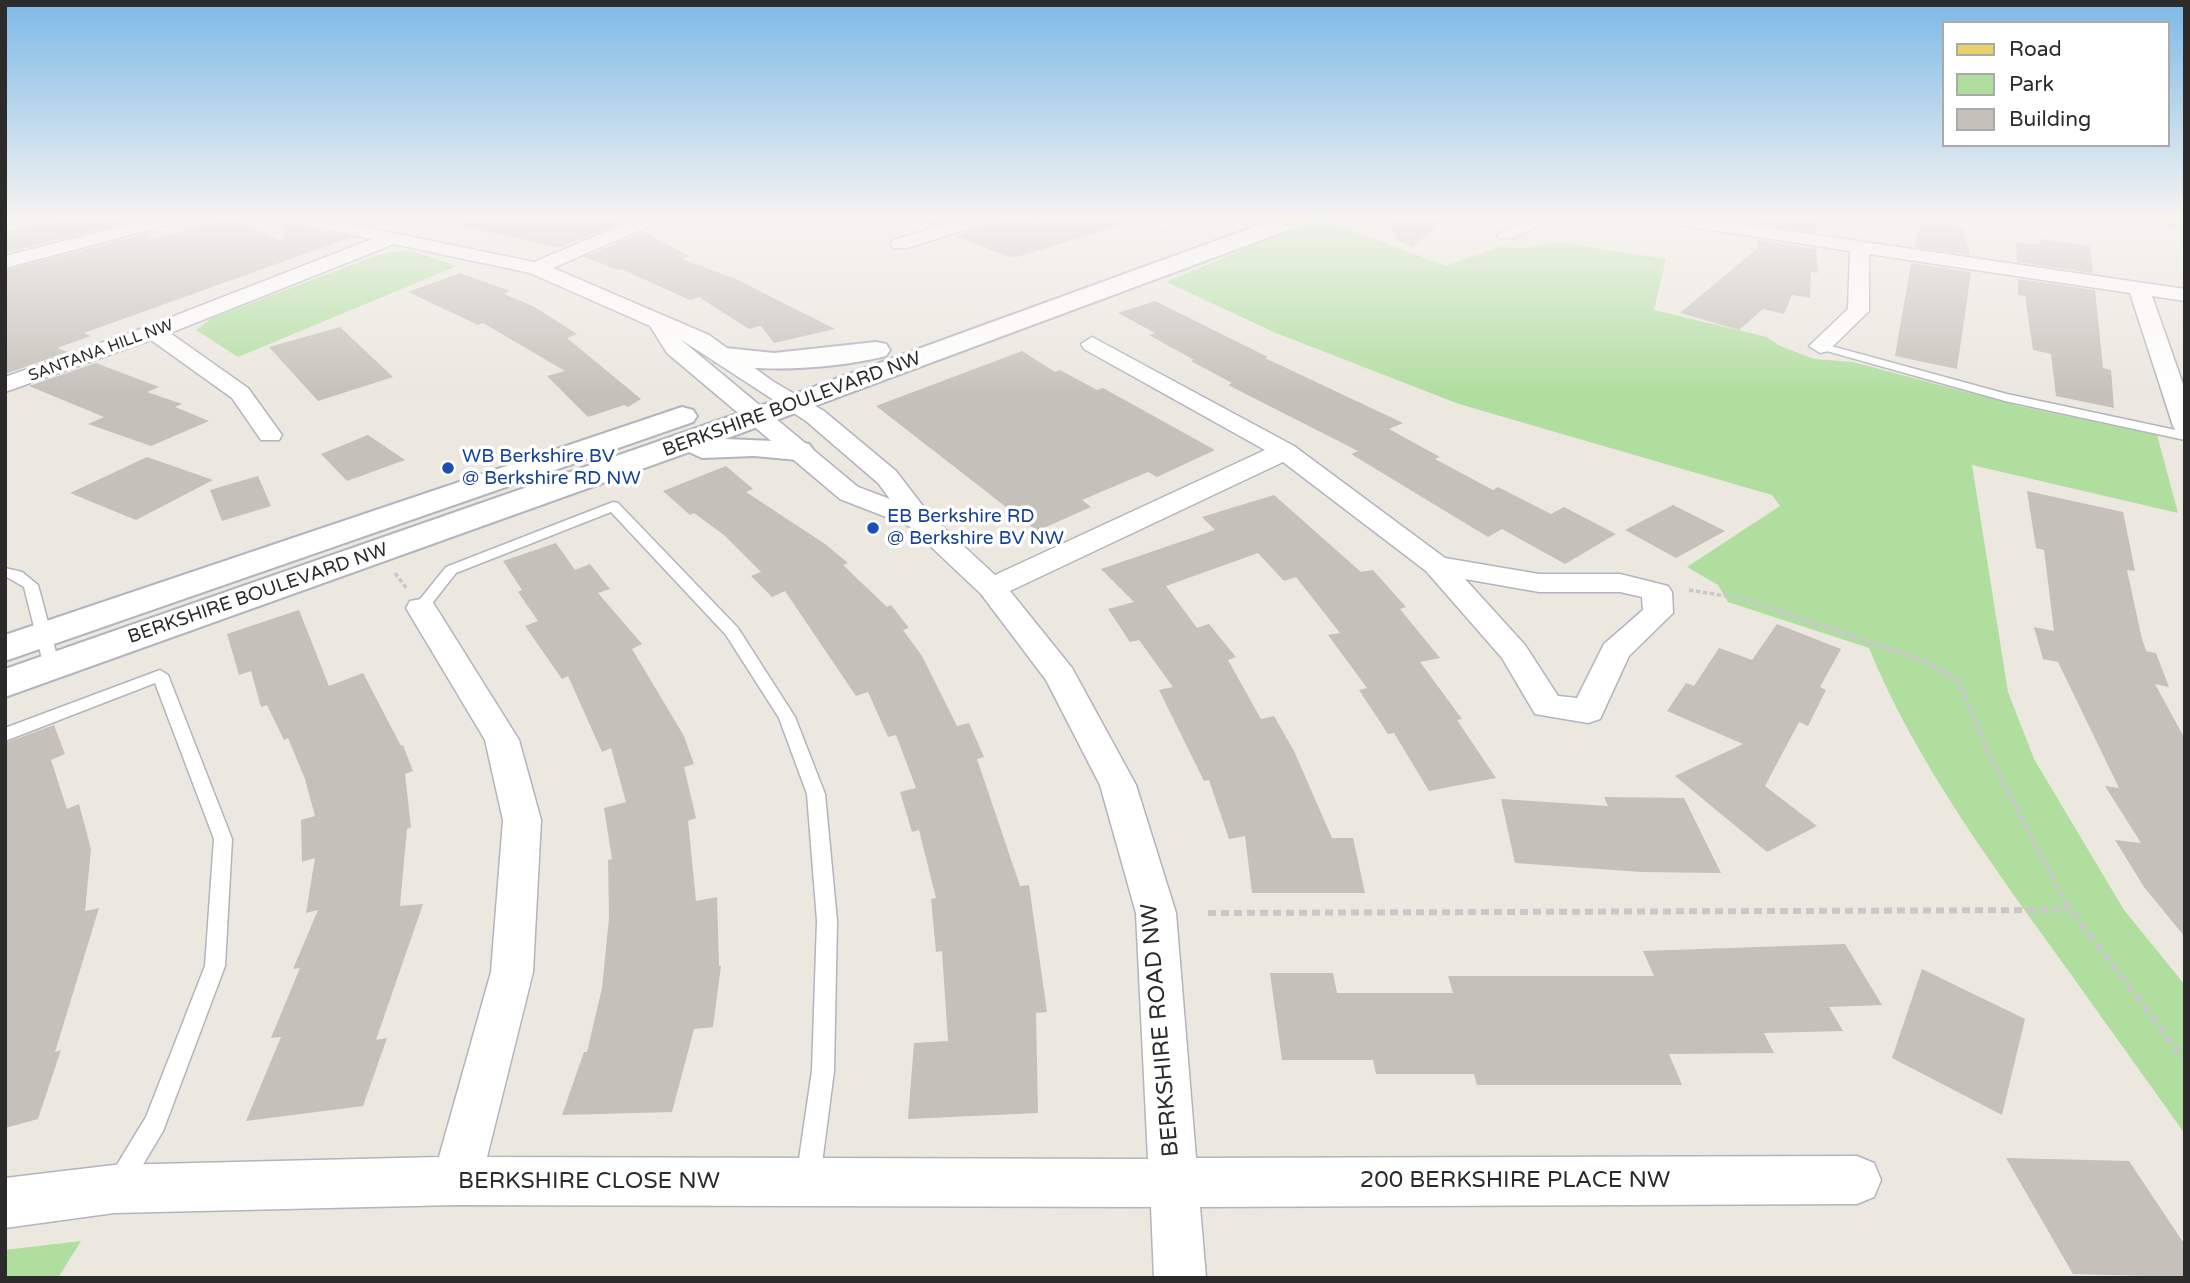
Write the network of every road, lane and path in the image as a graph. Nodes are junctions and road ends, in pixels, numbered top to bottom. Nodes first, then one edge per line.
1 (297, 276) edge
2 (555, 276) edge
3 (1094, 276) edge
4 (1140, 276) edge
5 (1859, 276) edge
6 (2054, 276) edge
7 (2139, 288) junction
8 (2185, 295) edge
9 (657, 319) junction
10 (154, 332) junction
11 (1093, 344) dead end
12 (1820, 346) joint
13 (876, 350) junction
14 (725, 356) junction
15 (5, 385) edge
16 (752, 401) junction
17 (796, 404) junction
18 (2185, 426) edge
19 (270, 435) dead end
20 (2185, 436) edge
21 (662, 451) junction
22 (799, 451) junction
23 (1285, 451) junction
24 (919, 520) junction
25 (1436, 565) junction
26 (5, 572) edge
27 (992, 588) junction
28 (1657, 592) junction
29 (421, 608) joint
30 (5, 649) edge
31 (48, 651) junction
32 (5, 684) edge
33 (5, 735) edge
34 (2069, 910) junction
35 (1208, 913) dead end
36 (2185, 1061) edge
37 (1857, 1180) dead end
38 (456, 1181) junction
39 (1174, 1181) junction
40 (808, 1184) junction
41 (114, 1189) junction
42 (5, 1203) edge
43 (1180, 1278) edge

1 - 10 street, SANTANA HILL NW
2 - 9 street
3 - 13 main road, BERKSHIRE BOULEVARD NW
4 - 17 main road, BERKSHIRE BOULEVARD NW
5 - 12 street
6 - 7 street
7 - 8 street
7 - 18 street
9 - 14 street
9 - 16 street
10 - 15 street, SANTANA HILL NW
10 - 19 street
11 - 23 street
12 - 20 lane
13 - 14 main road
13 - 16 main road, BERKSHIRE BOULEVARD NW
14 - 16 street
16 - 17 main road, BERKSHIRE BOULEVARD NW
16 - 21 main road, BERKSHIRE BOULEVARD NW
16 - 22 street, BERKSHIRE ROAD NW
16 - 31 main road, BERKSHIRE BOULEVARD NW
17 - 24 street, BERKSHIRE ROAD NW
21 - 22 main road
21 - 31 main road, BERKSHIRE BOULEVARD NW
22 - 24 street, BERKSHIRE ROAD NW
23 - 25 street
23 - 27 street
24 - 27 street, BERKSHIRE ROAD NW
25 - 28 street
25 - 28 street
26 - 31 lane
27 - 39 street, BERKSHIRE ROAD NW
28 - 34 path
29 - 38 street
29 - 40 lane
30 - 31 main road, BERKSHIRE BOULEVARD NW
31 - 32 main road, BERKSHIRE BOULEVARD NW
33 - 41 lane
34 - 35 path
34 - 36 path
37 - 39 street, 200 BERKSHIRE PLACE NW
38 - 40 street, BERKSHIRE CLOSE NW
38 - 41 street, BERKSHIRE CLOSE NW
39 - 40 street, BERKSHIRE CLOSE NW
39 - 43 street, BERKSHIRE ROAD NW
41 - 42 street, BERKSHIRE CLOSE NW

